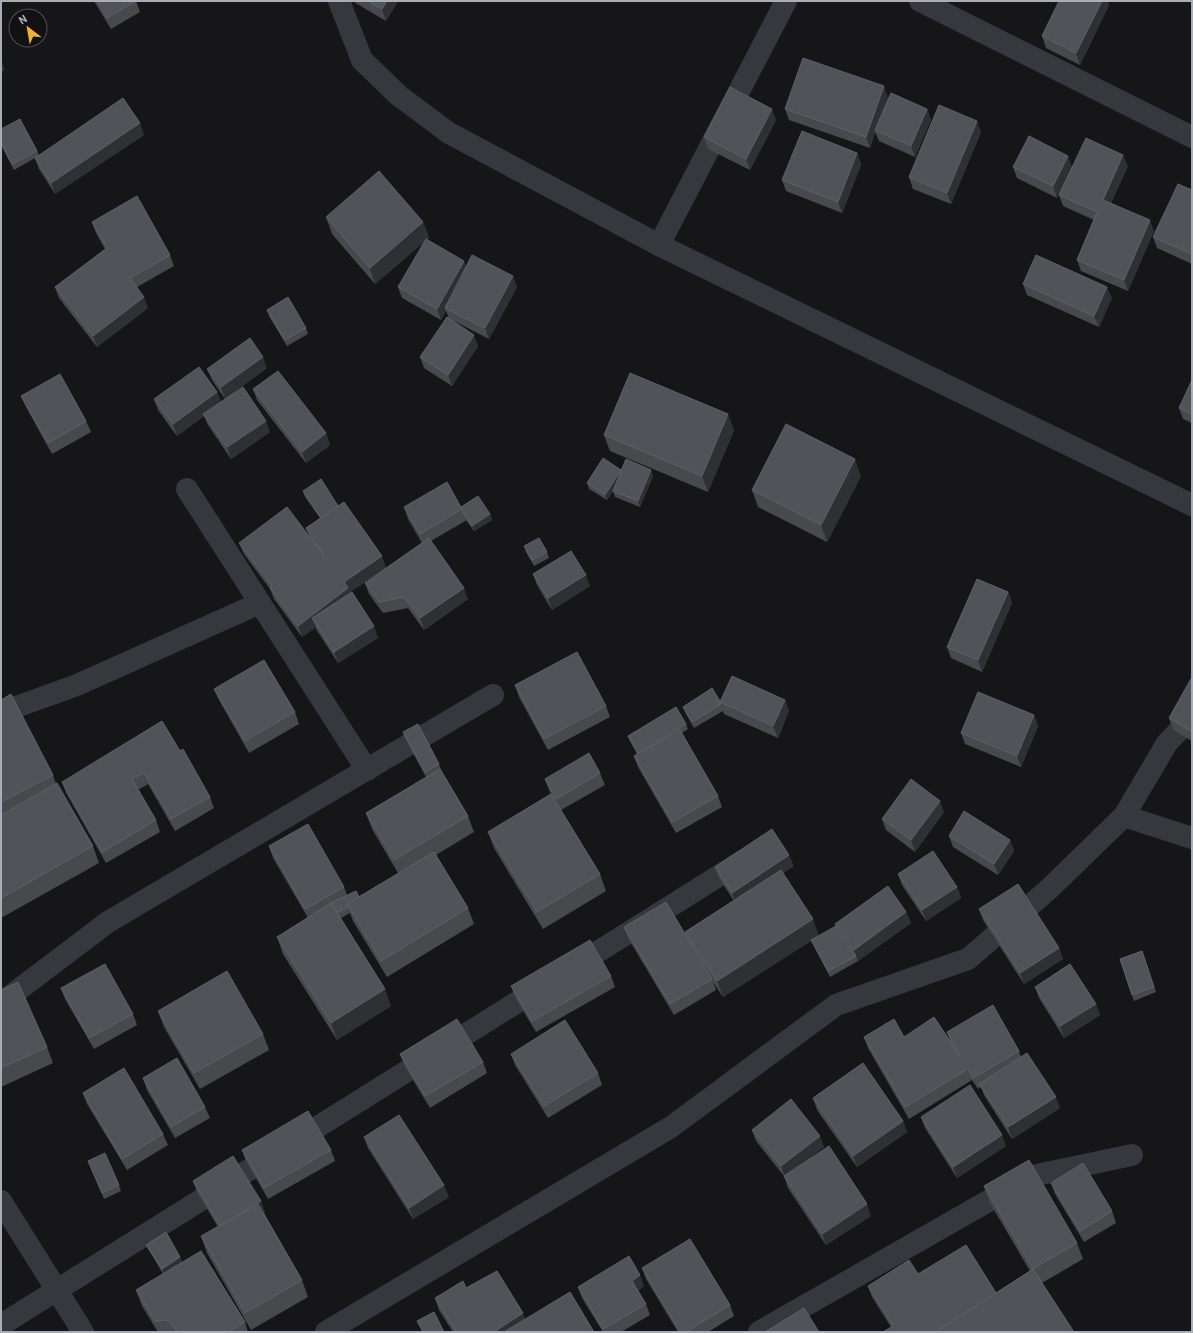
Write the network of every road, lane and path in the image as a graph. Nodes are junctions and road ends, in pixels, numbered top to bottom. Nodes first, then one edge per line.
1 (339, 1) edge
2 (786, 1) edge
3 (920, 1) edge
4 (1192, 137) edge
5 (659, 245) junction
6 (187, 489) dead end
7 (1192, 505) edge
8 (260, 603) junction
9 (493, 695) dead end
10 (1, 715) edge
11 (1192, 717) edge
12 (367, 770) junction
13 (1124, 816) junction
14 (1192, 838) edge
15 (758, 852) edge
16 (1, 1003) edge
17 (1132, 1155) dead end
18 (1, 1201) edge
19 (57, 1291) junction
20 (1, 1325) edge
21 (83, 1332) edge
22 (326, 1332) edge
23 (759, 1332) edge

1 - 5 street
2 - 5 street
3 - 4 street
5 - 7 street
6 - 8 street
8 - 10 street
8 - 12 street
9 - 12 street
11 - 13 street
12 - 16 street
13 - 14 street
13 - 22 street
15 - 19 street
17 - 23 street
18 - 19 street
19 - 20 street
19 - 21 street

